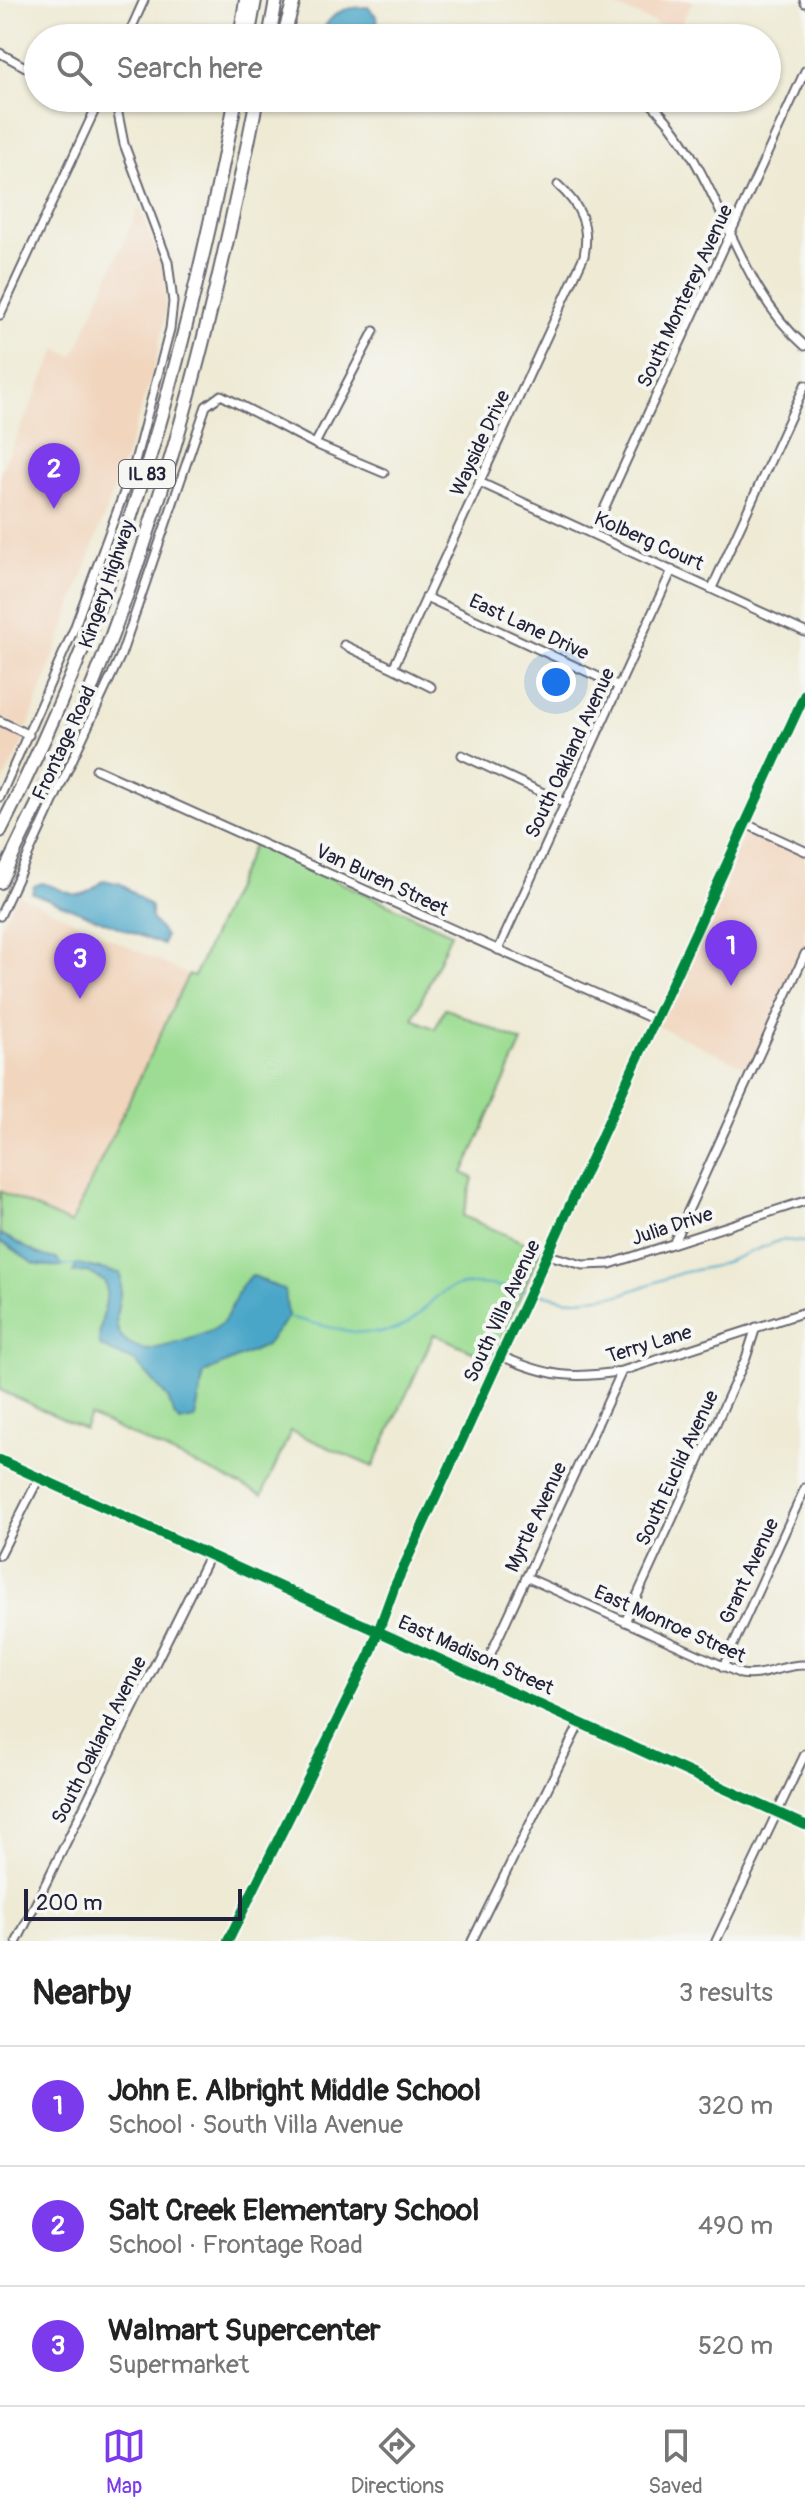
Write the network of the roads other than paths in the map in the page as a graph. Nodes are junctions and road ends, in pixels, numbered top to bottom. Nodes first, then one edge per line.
1 (144, 0) edge
2 (246, 0) edge
3 (255, 0) edge
4 (276, 0) edge
5 (294, 0) edge
6 (133, 24) edge
7 (242, 24) edge
8 (251, 24) edge
9 (272, 24) edge
10 (287, 24) edge
11 (0, 53) edge
12 (24, 66) edge
13 (805, 71) edge
14 (90, 112) edge
15 (117, 112) edge
16 (233, 112) edge
17 (254, 112) edge
18 (260, 112) edge
19 (657, 112) edge
20 (558, 185) dead end
21 (235, 209) junction
22 (732, 234) junction
23 (0, 315) edge
24 (374, 331) dead end
25 (805, 346) edge
26 (805, 385) edge
27 (315, 444) junction
28 (384, 473) dead end
29 (479, 482) junction
30 (593, 533) junction
31 (672, 570) junction
32 (712, 588) junction
33 (426, 597) junction
34 (805, 632) edge
35 (344, 645) dead end
36 (393, 668) junction
37 (618, 686) junction
38 (431, 687) dead end
39 (805, 694) edge
40 (0, 721) edge
41 (29, 735) junction
42 (462, 755) dead end
43 (96, 769) dead end
44 (0, 797) edge
45 (565, 803) junction
46 (746, 824) junction
47 (0, 831) edge
48 (805, 851) edge
49 (0, 882) edge
50 (0, 916) edge
51 (498, 950) junction
52 (805, 954) edge
53 (655, 1020) junction
54 (805, 1201) edge
55 (674, 1242) junction
56 (548, 1255) junction
57 (805, 1312) edge
58 (756, 1327) junction
59 (501, 1356) junction
60 (622, 1371) junction
61 (0, 1460) edge
62 (39, 1478) junction
63 (805, 1488) edge
64 (210, 1554) junction
65 (0, 1555) edge
66 (526, 1577) junction
67 (625, 1622) junction
68 (378, 1631) junction
69 (805, 1665) edge
70 (723, 1667) junction
71 (480, 1677) junction
72 (580, 1723) junction
73 (805, 1754) edge
74 (779, 1813) junction
75 (805, 1825) edge
76 (17, 1941) edge
77 (228, 1941) edge
78 (472, 1941) edge
79 (716, 1941) edge

1 - 6 street
2 - 7 highway
3 - 8 highway
4 - 9 highway
5 - 10 highway
11 - 12 street
13 - 22 street, South Monterey Avenue
14 - 23 street
15 - 41 street, Frontage Road
16 - 47 highway, Kingery Highway / IL 83
17 - 21 highway, Kingery Highway / IL 83
18 - 21 highway
19 - 22 street
20 - 29 street, Wayside Drive
21 - 49 highway, Kingery Highway / IL 83
22 - 25 street
22 - 30 street, South Monterey Avenue
24 - 27 street
26 - 32 street
27 - 28 street, Frontage Road
27 - 50 street, Frontage Road
29 - 30 street, Kolberg Court
29 - 33 street, Wayside Drive
30 - 31 street, Kolberg Court
31 - 32 street, Kolberg Court
31 - 37 street, South Oakland Avenue
32 - 34 street, Kolberg Court
33 - 36 street, Wayside Drive
33 - 37 street, East Lane Drive
35 - 36 street
36 - 38 street
37 - 45 street, South Oakland Avenue
39 - 46 street, South Villa Avenue
40 - 41 street
41 - 44 street, Frontage Road
42 - 45 street
43 - 51 street, Van Buren Street
45 - 51 street, South Oakland Avenue
46 - 48 street
46 - 53 street, South Villa Avenue
51 - 53 street, Van Buren Street
52 - 55 street
53 - 56 street, South Villa Avenue
54 - 55 street, Julia Drive
55 - 56 street, Julia Drive
56 - 59 street, South Villa Avenue
57 - 58 street, Terry Lane
58 - 60 street, Terry Lane
58 - 67 street, South Euclid Avenue
59 - 60 street, Terry Lane
59 - 68 street, South Villa Avenue
60 - 66 street, Myrtle Avenue
61 - 62 street, East Madison Street
62 - 64 street, East Madison Street
62 - 65 street
63 - 70 street, Grant Avenue
64 - 68 street, East Madison Street
64 - 76 street, South Oakland Avenue
66 - 67 street, East Monroe Street
66 - 71 street, Myrtle Avenue
67 - 70 street, East Monroe Street
68 - 71 street, East Madison Street
68 - 77 street, South Villa Avenue
69 - 70 street, East Monroe Street
71 - 72 street, East Madison Street
72 - 74 street, East Madison Street
72 - 78 street
73 - 74 street
74 - 75 street, East Madison Street
74 - 79 street

